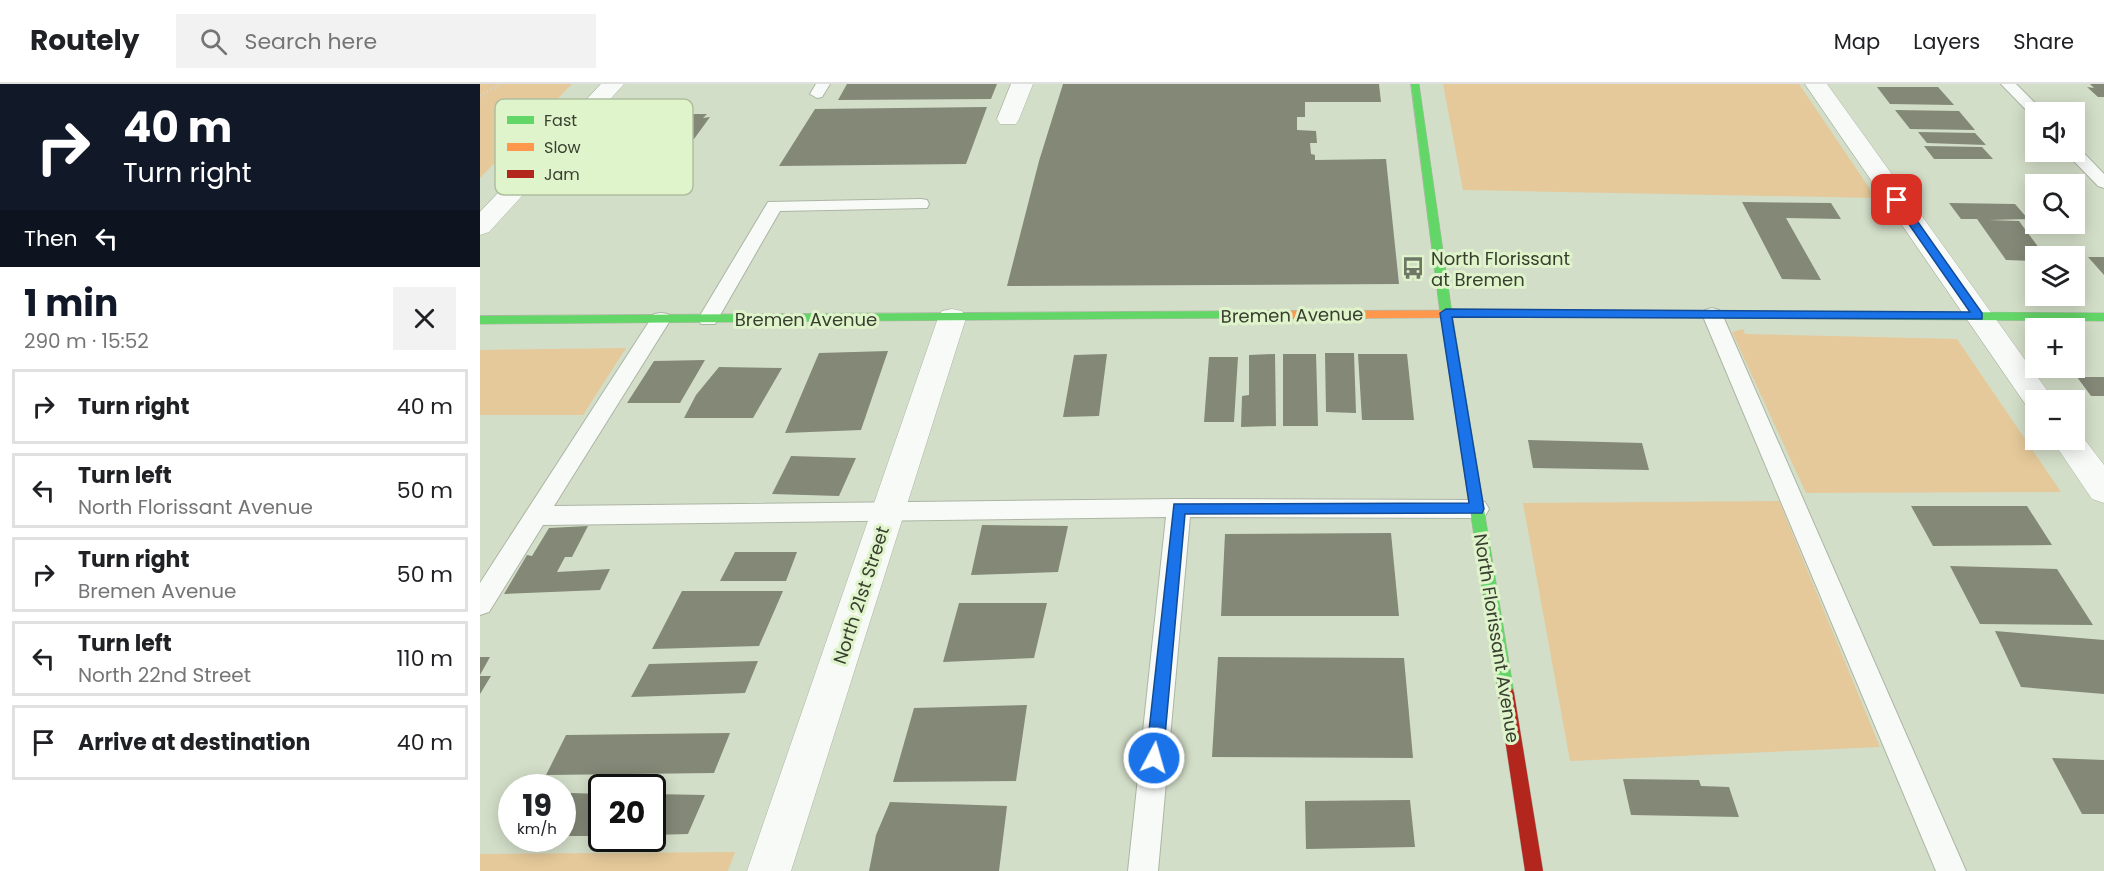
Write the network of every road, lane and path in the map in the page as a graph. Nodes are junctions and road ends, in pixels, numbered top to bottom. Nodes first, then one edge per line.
1 (501, 84) edge
2 (613, 84) edge
3 (1022, 84) edge
4 (1415, 84) edge
5 (1816, 84) edge
6 (2008, 84) edge
7 (480, 96) edge
8 (599, 99) edge
9 (2026, 102) edge
10 (1008, 119) dead end
11 (2084, 162) edge
12 (2104, 183) edge
13 (510, 195) edge
14 (921, 204) dead end
15 (480, 227) edge
16 (1446, 313) junction
17 (1712, 314) junction
18 (1978, 316) junction
19 (2104, 317) edge
20 (952, 318) junction
21 (662, 319) junction
22 (708, 319) junction
23 (480, 320) edge
24 (2032, 390) edge
25 (2075, 450) edge
26 (2104, 490) edge
27 (1179, 508) junction
28 (1477, 509) junction
29 (888, 511) junction
30 (536, 516) junction
31 (480, 604) edge
32 (769, 871) edge
33 (1143, 871) edge
34 (1534, 871) edge
35 (1951, 871) edge

1 - 7 path
2 - 8 street
3 - 10 street
4 - 16 street, North Florissant Avenue
5 - 18 street
6 - 9 lane
11 - 12 lane
13 - 15 street
14 - 22 lane
16 - 17 street, Bremen Avenue
16 - 20 street, Bremen Avenue
16 - 28 street, North Florissant Avenue
17 - 18 street, Bremen Avenue
17 - 35 lane
18 - 19 street, Bremen Avenue
18 - 24 street
20 - 22 street, Bremen Avenue
20 - 29 street, North 21st Street
21 - 22 street, Bremen Avenue
21 - 23 street, Bremen Avenue
21 - 30 lane
25 - 26 street
27 - 28 lane
27 - 29 lane
27 - 33 lane
28 - 34 street, North Florissant Avenue
29 - 30 lane
29 - 32 street, North 21st Street
30 - 31 lane

